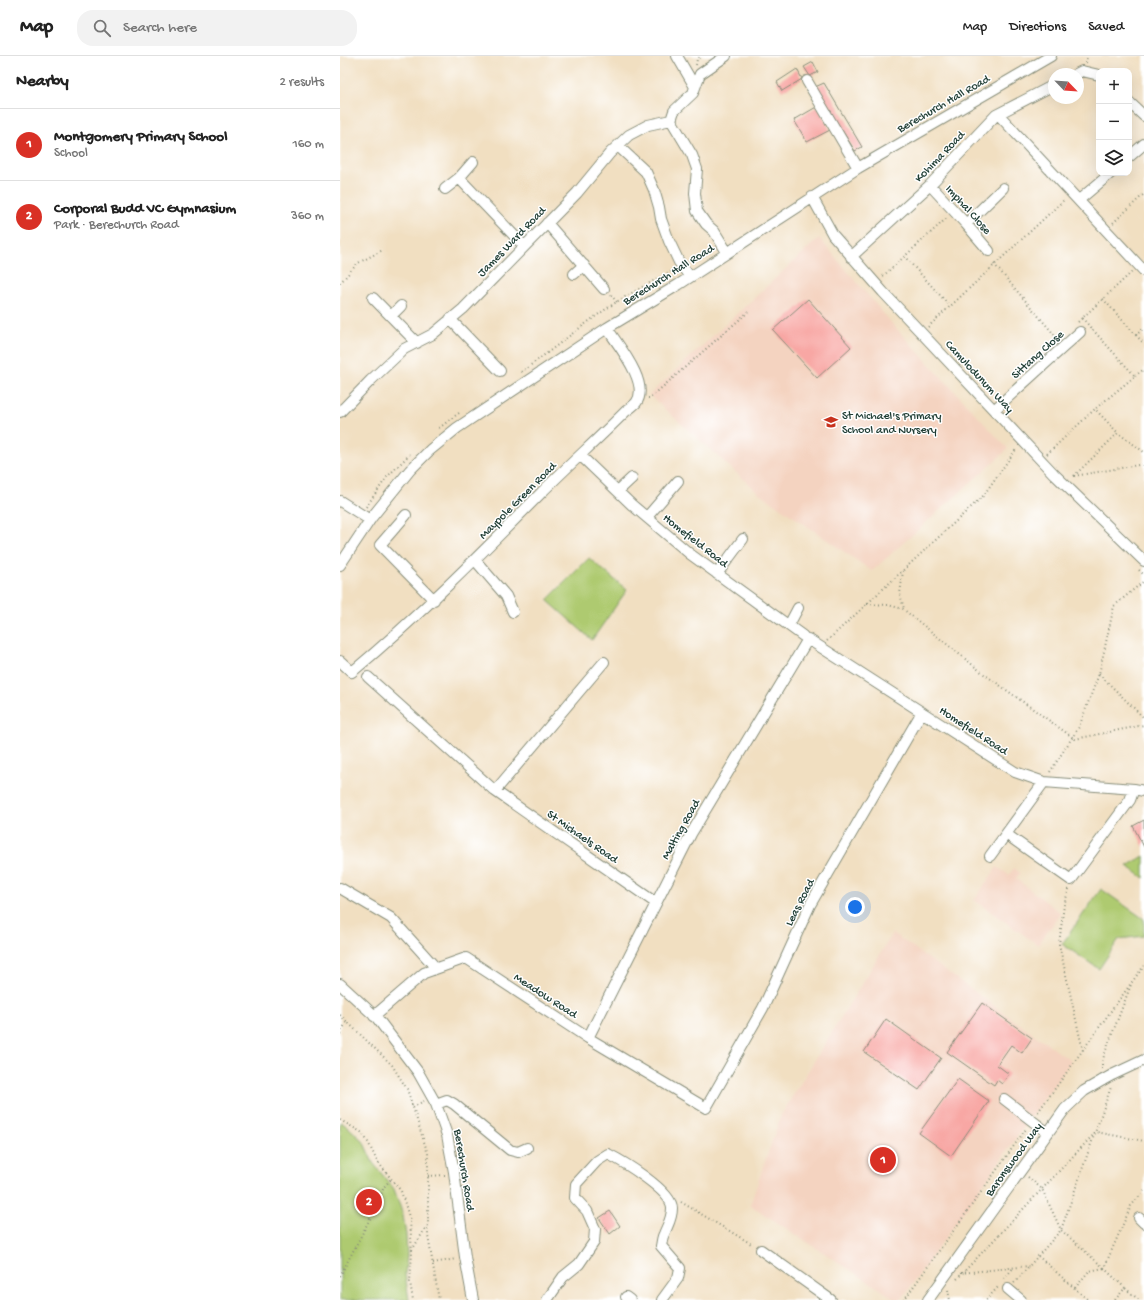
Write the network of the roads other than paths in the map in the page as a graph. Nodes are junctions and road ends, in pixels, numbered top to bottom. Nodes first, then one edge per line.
1 (677, 56) edge
2 (726, 56) edge
3 (1051, 56) edge
4 (1084, 71) edge
5 (1096, 74) edge
6 (808, 81) dead end
7 (694, 88) junction
8 (1048, 89) edge
9 (1131, 104) edge
10 (998, 114) junction
11 (1144, 116) edge
12 (671, 120) junction
13 (1144, 144) edge
14 (618, 146) junction
15 (1132, 154) edge
16 (473, 162) dead end
17 (858, 168) junction
18 (1107, 176) edge
19 (459, 178) junction
20 (930, 185) junction
21 (445, 188) dead end
22 (1003, 188) dead end
23 (812, 197) junction
24 (1079, 200) junction
25 (547, 223) junction
26 (966, 224) junction
27 (524, 246) junction
28 (989, 251) dead end
29 (727, 252) junction
30 (851, 257) junction
31 (584, 265) junction
32 (1142, 268) edge
33 (574, 274) dead end
34 (690, 277) junction
35 (604, 289) dead end
36 (373, 298) dead end
37 (401, 306) dead end
38 (391, 316) junction
39 (450, 319) junction
40 (606, 328) junction
41 (1080, 332) road end
42 (417, 343) junction
43 (500, 371) dead end
44 (342, 405) edge
45 (994, 410) junction
46 (581, 456) junction
47 (632, 478) dead end
48 (678, 481) dead end
49 (618, 491) junction
50 (340, 501) edge
51 (406, 515) dead end
52 (647, 517) junction
53 (370, 520) junction
54 (743, 539) dead end
55 (475, 560) junction
56 (1144, 561) edge
57 (340, 565) edge
58 (717, 574) junction
59 (434, 600) junction
60 (798, 608) dead end
61 (513, 612) dead end
62 (789, 625) junction
63 (806, 637) junction
64 (340, 661) edge
65 (604, 662) dead end
66 (368, 677) dead end
67 (922, 712) junction
68 (1044, 782) junction
69 (1134, 789) junction
70 (495, 791) junction
71 (1144, 791) edge
72 (1006, 834) junction
73 (990, 856) dead end
74 (340, 888) edge
75 (656, 903) junction
76 (436, 968) junction
77 (340, 984) edge
78 (374, 1016) junction
79 (588, 1038) junction
80 (1144, 1060) edge
81 (1004, 1099) dead end
82 (436, 1104) junction
83 (706, 1108) joint
84 (1048, 1133) junction
85 (527, 1148) dead end
86 (761, 1250) road end
87 (1008, 1289) road end
88 (819, 1296) edge
89 (473, 1300) edge
90 (546, 1300) edge
91 (662, 1300) edge
92 (831, 1300) edge
93 (928, 1300) edge
94 (1021, 1300) edge

1 - 7 street
2 - 7 street
3 - 17 street, Berechurch Hall Road
4 - 5 street
6 - 17 street
7 - 12 street
8 - 10 street, Kohima Road
9 - 11 street
10 - 20 street, Kohima Road
10 - 24 street
12 - 14 street, James Ward Road
12 - 29 street
13 - 15 street
14 - 25 street, James Ward Road
14 - 34 street
16 - 19 street
17 - 23 street, Berechurch Hall Road
18 - 24 street
19 - 21 street
19 - 27 street
20 - 26 street, Imphal Close
20 - 30 street, Kohima Road
22 - 26 street
23 - 29 street, Berechurch Hall Road
23 - 30 street, Camulodunum Way
24 - 32 street
25 - 27 street, James Ward Road
25 - 31 street
26 - 28 street, Imphal Close
27 - 39 street, James Ward Road
29 - 34 street, Berechurch Hall Road
30 - 45 street, Camulodunum Way
31 - 33 street
31 - 35 street
34 - 40 street, Berechurch Hall Road
36 - 38 street
37 - 38 street
38 - 42 street
39 - 42 street, James Ward Road
39 - 43 street
40 - 46 street, Maypole Green Road
40 - 53 street, Berechurch Hall Road
41 - 45 street, Sittang Close
42 - 44 street, James Ward Road
45 - 56 street, Camulodunum Way
46 - 49 street, Homefield Road
46 - 55 street, Maypole Green Road
47 - 49 street
48 - 52 street
49 - 52 street, Homefield Road
50 - 53 street
51 - 59 street
52 - 58 street, Homefield Road
53 - 57 street, Berechurch Hall Road
54 - 58 street
55 - 59 street, Maypole Green Road
55 - 61 street
58 - 62 street, Homefield Road
59 - 64 street, Maypole Green Road
60 - 62 street
62 - 63 street, Homefield Road
63 - 67 street, Homefield Road
63 - 75 street, Malting Road
65 - 70 street
66 - 70 street, St Michaels Road
67 - 68 street, Homefield Road
67 - 83 street, Leas Road
68 - 69 street, Homefield Road
68 - 72 street
69 - 71 street, Homefield Road
69 - 72 street
70 - 75 street, St Michaels Road
72 - 73 street
74 - 76 street
75 - 79 street, Malting Road
76 - 78 street, Meadow Road
76 - 79 street, Meadow Road
77 - 78 street, Berechurch Road
78 - 82 street, Berechurch Road
79 - 83 street, Meadow Road
80 - 84 street, Baronswood Way
81 - 84 street
82 - 85 street
82 - 89 street, Berechurch Road
84 - 93 street, Baronswood Way
86 - 88 street
87 - 94 street
88 - 92 street
90 - 91 street

